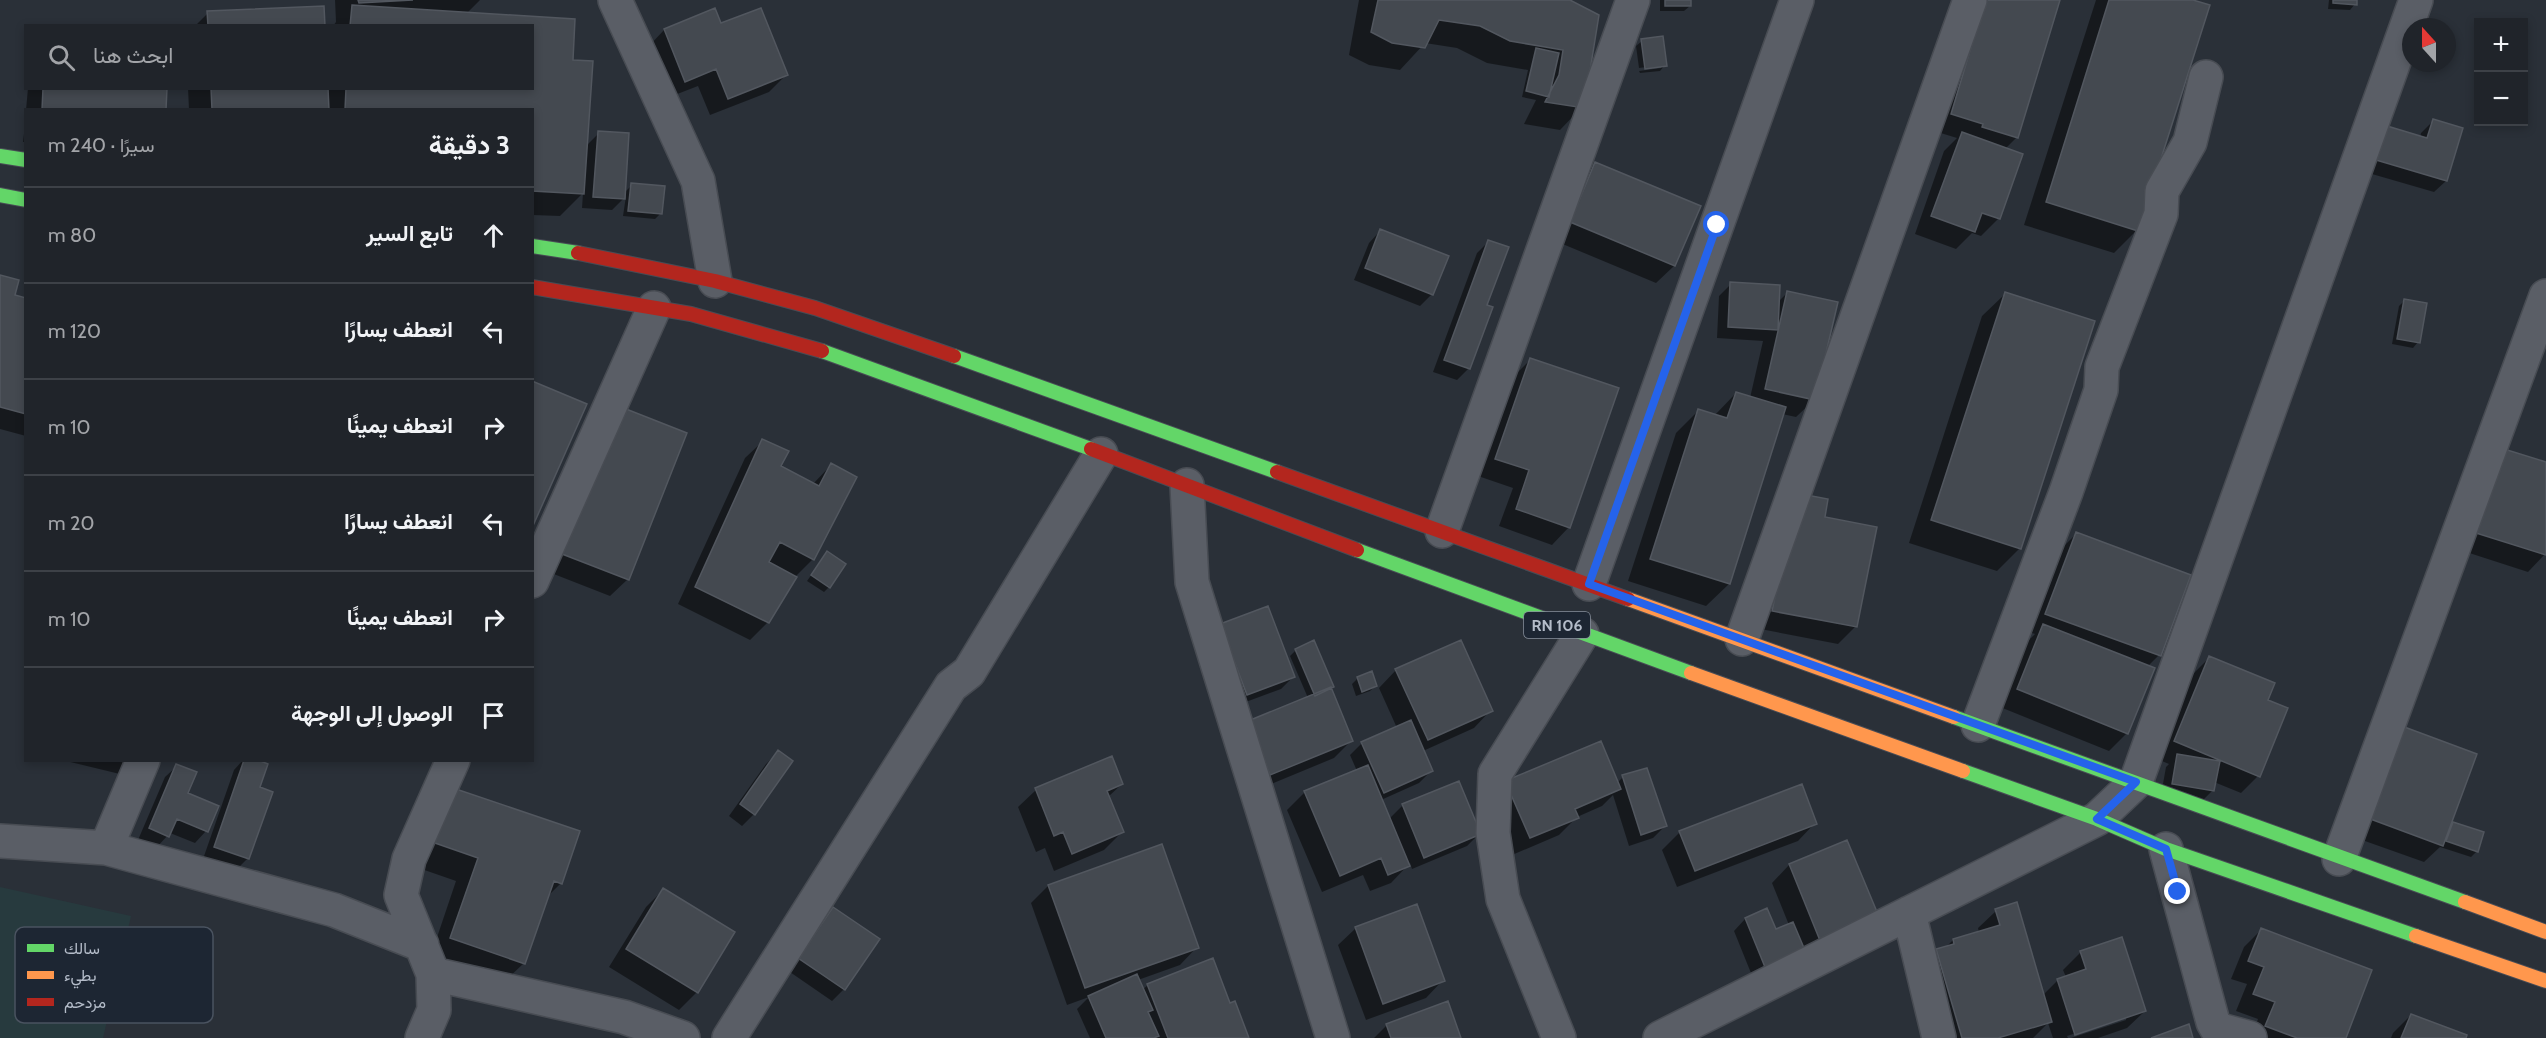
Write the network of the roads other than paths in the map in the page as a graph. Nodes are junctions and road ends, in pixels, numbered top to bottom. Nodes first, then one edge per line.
1 (615, 0) edge
2 (1633, 0) edge
3 (1797, 0) edge
4 (1970, 0) edge
5 (2416, 0) edge
6 (2206, 77) dead end
7 (0, 156) edge
8 (24, 160) edge
9 (0, 195) edge
10 (24, 200) edge
11 (534, 246) edge
12 (715, 281) junction
13 (534, 288) edge
14 (2546, 296) edge
15 (654, 308) junction
16 (1101, 454) junction
17 (1187, 485) junction
18 (1442, 531) junction
19 (534, 577) edge
20 (1589, 584) junction
21 (1582, 634) junction
22 (1742, 639) junction
23 (1978, 725) junction
24 (142, 762) edge
25 (452, 762) edge
26 (2136, 782) junction
27 (2097, 819) junction
28 (0, 841) edge
29 (106, 848) junction
30 (2166, 849) junction
31 (2339, 859) junction
32 (1909, 913) junction
33 (2546, 932) edge
34 (427, 960) junction
35 (2546, 981) edge
36 (1717, 1024) edge
37 (2219, 1034) edge
38 (422, 1038) edge
39 (683, 1038) edge
40 (729, 1038) edge
41 (1334, 1038) edge
42 (1559, 1038) edge
43 (1660, 1038) edge
44 (1939, 1038) edge
45 (2250, 1038) edge

1 - 12 street
2 - 18 street
3 - 20 street
4 - 22 street
5 - 26 street
6 - 23 street
7 - 8 main road
9 - 10 main road
11 - 12 main road, RN 106
12 - 18 main road, RN 106
13 - 15 main road, RN 106
14 - 31 street
15 - 16 main road, RN 106
15 - 19 street
16 - 17 main road, RN 106
16 - 40 street
17 - 21 main road, RN 106
17 - 41 street
18 - 20 main road, RN 106
20 - 22 main road, RN 106
21 - 27 main road, RN 106
21 - 42 street
22 - 23 main road, RN 106
23 - 26 main road, RN 106
24 - 29 street
25 - 34 street
26 - 27 street
26 - 31 main road, RN 106
27 - 30 main road, RN 106
27 - 32 street
28 - 29 street
29 - 34 street
30 - 35 main road, RN 106
30 - 37 street
31 - 33 main road, RN 106
32 - 36 street
32 - 44 street
34 - 38 street
34 - 39 street
36 - 43 street
37 - 45 street

